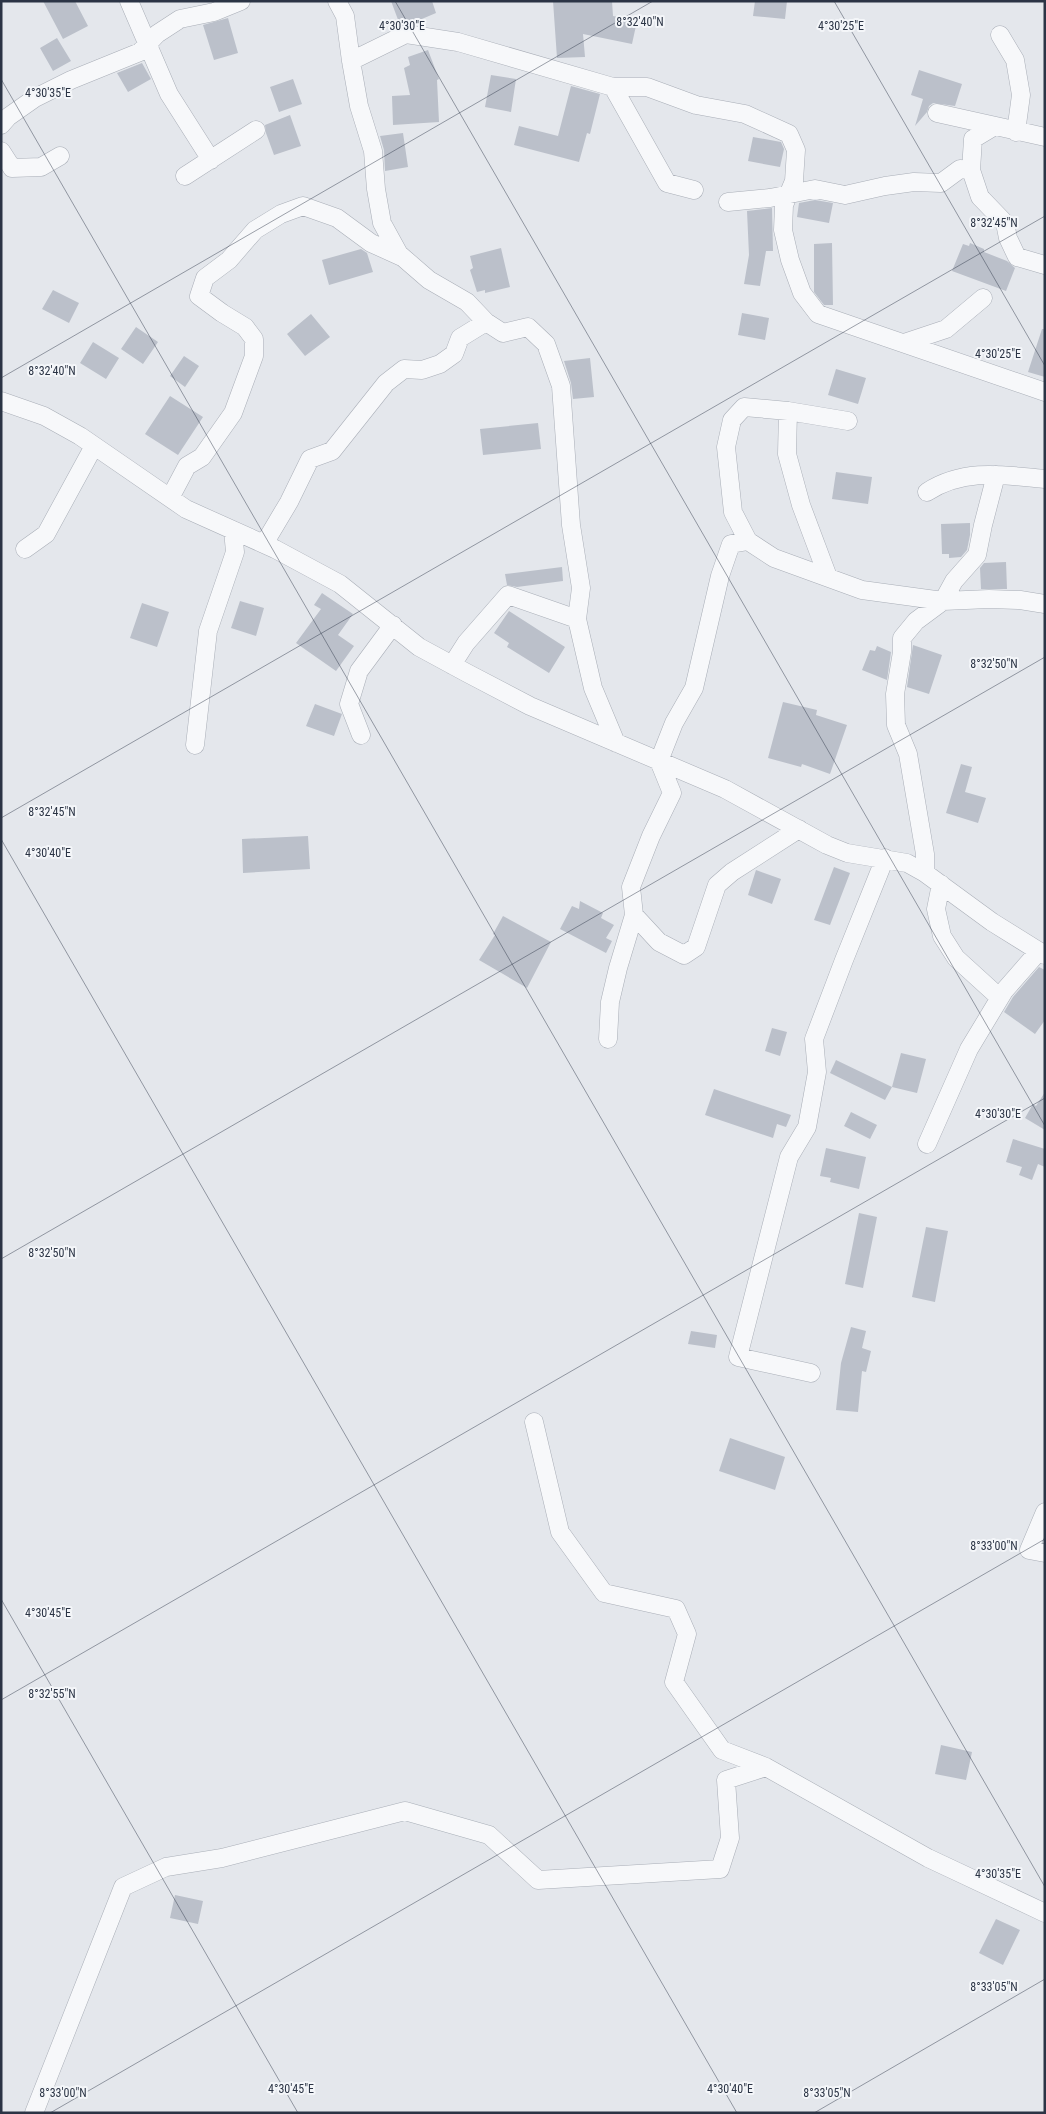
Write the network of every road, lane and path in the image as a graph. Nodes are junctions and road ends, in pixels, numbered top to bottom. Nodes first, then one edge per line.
1 (130, 1) edge
2 (241, 1) edge
3 (337, 1) edge
4 (1000, 35) dead end
5 (148, 43) junction
6 (351, 61) junction
7 (613, 87) junction
8 (937, 114) dead end
9 (1, 125) edge
10 (993, 127) junction
11 (256, 130) dead end
12 (1016, 132) junction
13 (1045, 138) edge
14 (60, 156) dead end
15 (211, 160) junction
16 (3, 161) edge
17 (971, 170) junction
18 (185, 176) dead end
19 (694, 190) dead end
20 (788, 195) junction
21 (728, 202) dead end
22 (402, 257) junction
23 (1045, 265) edge
24 (983, 298) dead end
25 (486, 322) junction
26 (904, 343) junction
27 (1045, 392) edge
28 (1, 401) edge
29 (788, 411) junction
30 (848, 421) dead end
31 (94, 446) junction
32 (996, 475) junction
33 (1045, 479) edge
34 (927, 492) dead end
35 (170, 498) junction
36 (233, 530) junction
37 (748, 540) junction
38 (264, 544) junction
39 (25, 549) dead end
40 (828, 577) junction
41 (943, 601) junction
42 (1045, 604) edge
43 (576, 618) junction
44 (393, 625) junction
45 (452, 665) junction
46 (361, 734) dead end
47 (616, 743) junction
48 (195, 745) dead end
49 (659, 762) junction
50 (799, 829) junction
51 (885, 858) junction
52 (925, 873) junction
53 (941, 884) junction
54 (634, 915) junction
55 (1042, 953) edge
56 (1000, 998) junction
57 (608, 1040) dead end
58 (927, 1144) dead end
59 (810, 1374) dead end
60 (534, 1422) dead end
61 (1045, 1512) edge
62 (1045, 1553) edge
63 (766, 1767) junction
64 (1045, 1913) edge
65 (34, 2113) edge

1 - 5 street
2 - 5 street
3 - 6 street
4 - 12 street
5 - 9 street
5 - 15 street
6 - 7 street
6 - 22 street
7 - 19 street
7 - 20 street
8 - 10 street
10 - 12 street
10 - 17 street
11 - 15 street
12 - 13 street
14 - 16 street
15 - 18 street
17 - 20 street
17 - 23 street
20 - 21 street
20 - 26 street
22 - 25 street
22 - 35 street
24 - 26 street
25 - 38 street
25 - 43 street
26 - 27 street
28 - 31 street
29 - 30 street
29 - 37 street
29 - 40 street
31 - 35 street
31 - 39 street
32 - 33 street
32 - 34 street
32 - 41 street
35 - 36 street
36 - 38 street
36 - 48 street
37 - 40 street
37 - 49 street
38 - 44 street
40 - 41 street
41 - 42 street
41 - 52 street
43 - 45 street
43 - 47 street
44 - 45 street
44 - 46 street
45 - 47 street
47 - 49 street
49 - 50 street
49 - 54 street
50 - 51 street
50 - 54 street
51 - 52 street
51 - 59 street
52 - 53 street
53 - 55 street
53 - 56 street
54 - 57 street
55 - 56 street
56 - 58 street
60 - 63 street
61 - 62 street
63 - 64 street
63 - 65 street

